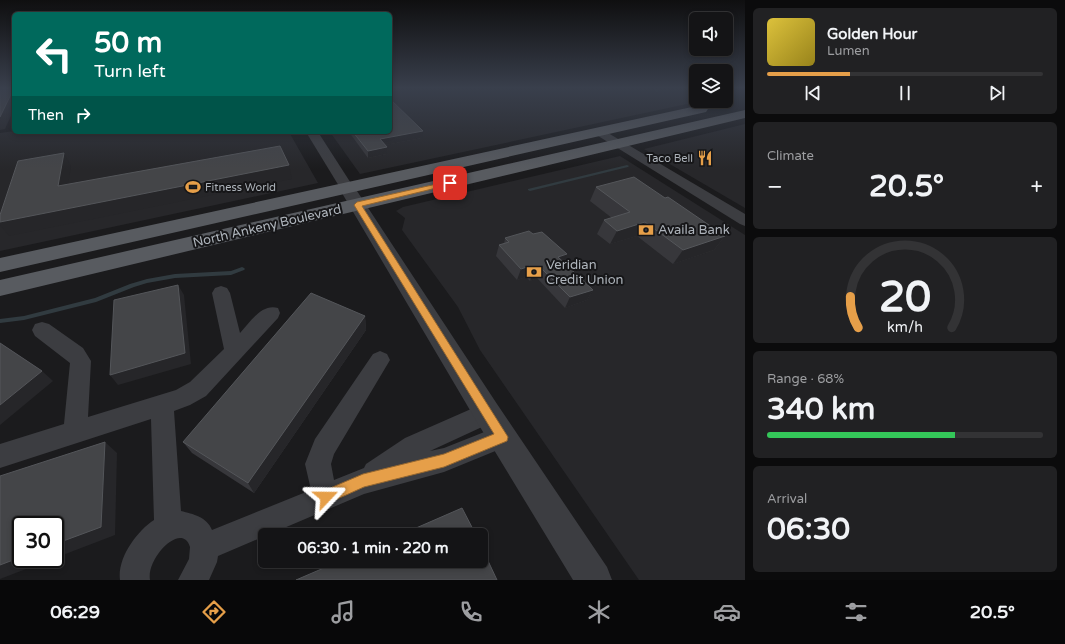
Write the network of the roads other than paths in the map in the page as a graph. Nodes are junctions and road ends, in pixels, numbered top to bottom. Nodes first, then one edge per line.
1 (675, 115) edge
2 (740, 115) edge
3 (599, 132) junction
4 (313, 134) edge
5 (618, 144) junction
6 (352, 196) junction
7 (745, 221) edge
8 (0, 264) edge
9 (0, 288) edge
10 (221, 293) dead end
11 (272, 313) dead end
12 (42, 330) dead end
13 (235, 352) junction
14 (380, 360) dead end
15 (162, 405) junction
16 (487, 413) junction
17 (75, 432) junction
18 (502, 437) junction
19 (0, 456) edge
20 (363, 481) junction
21 (326, 497) junction
22 (168, 526) junction
23 (204, 548) junction
24 (131, 579) edge
25 (193, 580) edge
26 (594, 580) edge

1 - 3 main road, North Ankeny Boulevard
2 - 5 main road, North Ankeny Boulevard
3 - 5 street
3 - 6 main road, North Ankeny Boulevard
4 - 6 street
5 - 6 main road, North Ankeny Boulevard
5 - 7 street
6 - 8 main road, North Ankeny Boulevard
6 - 9 main road, North Ankeny Boulevard
6 - 16 street
10 - 13 street
11 - 13 street
12 - 17 street
13 - 15 street
14 - 21 street
15 - 17 street
15 - 22 street
16 - 18 street
16 - 20 street
17 - 19 street
18 - 20 street
18 - 26 street
20 - 21 street
21 - 23 street
22 - 23 street
22 - 24 street
23 - 25 street

